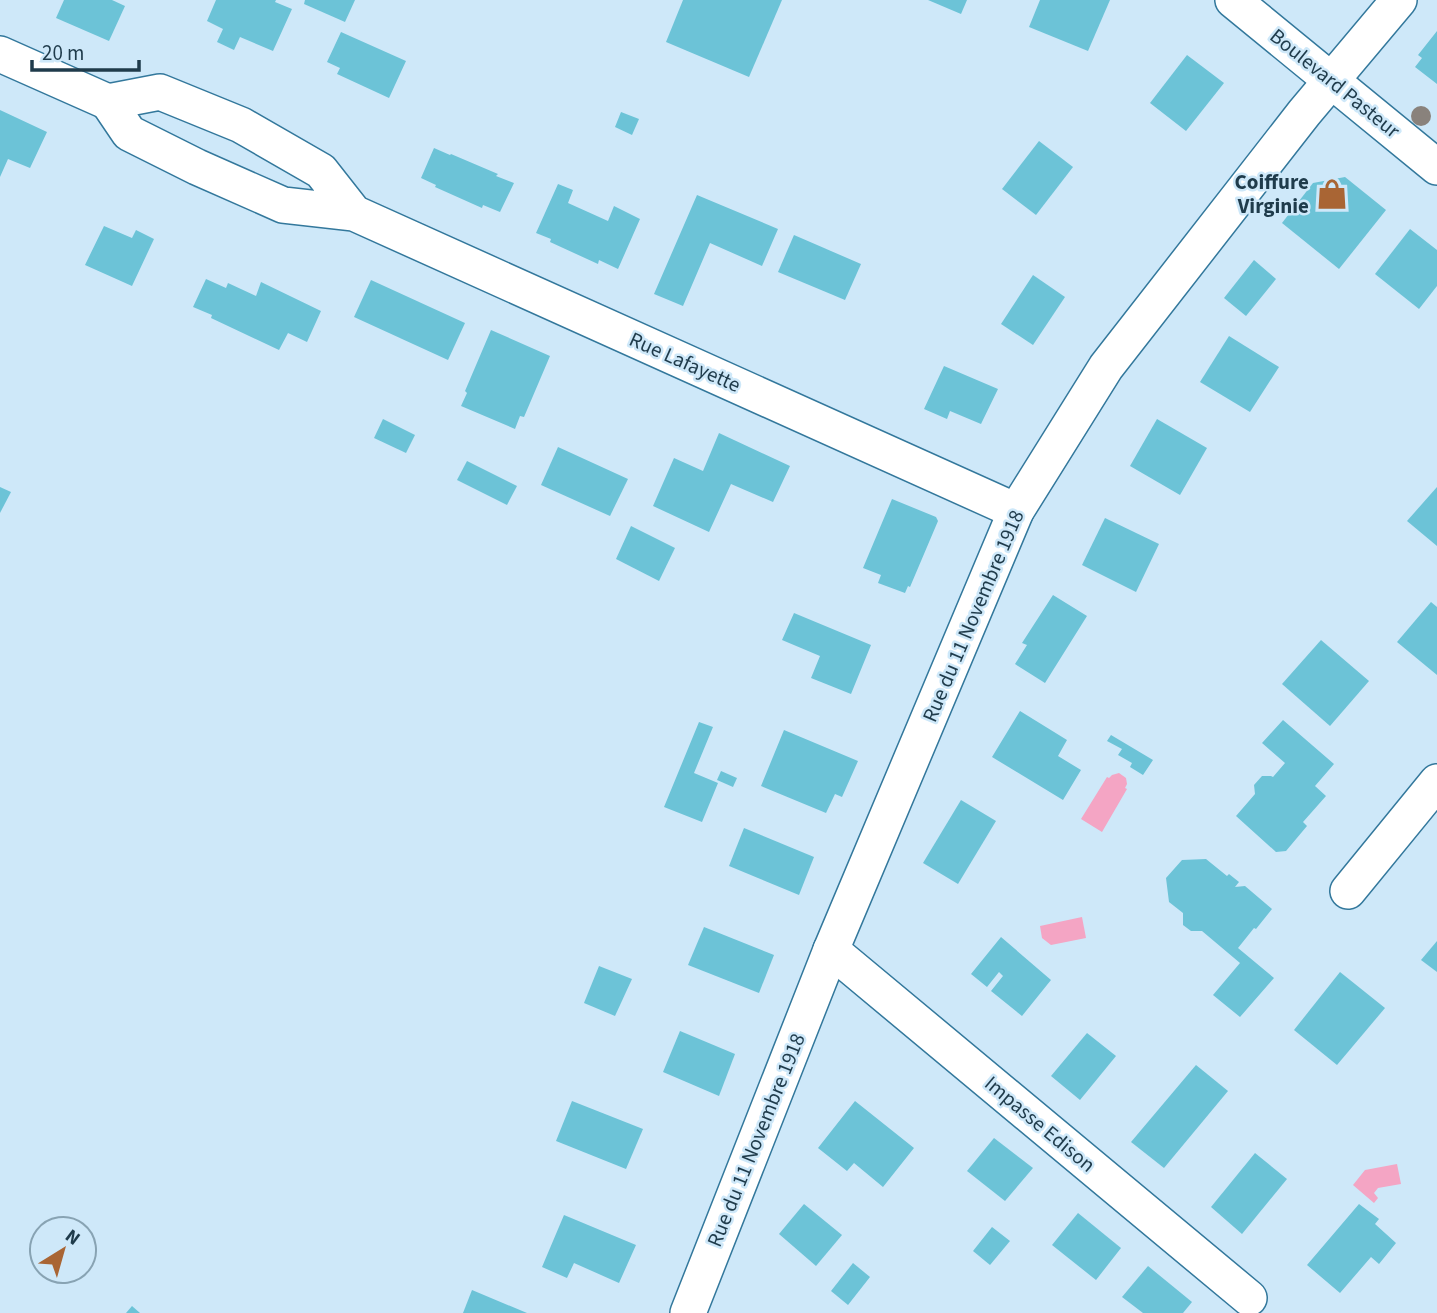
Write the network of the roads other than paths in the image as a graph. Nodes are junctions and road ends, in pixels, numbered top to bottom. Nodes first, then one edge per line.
1 (1233, 0) edge
2 (1399, 0) edge
3 (0, 54) edge
4 (1332, 80) junction
5 (108, 102) junction
6 (1437, 167) edge
7 (354, 213) junction
8 (1016, 511) junction
9 (1437, 782) edge
10 (1349, 891) dead end
11 (831, 950) junction
12 (1249, 1298) dead end
13 (688, 1313) edge

1 - 4 street, Boulevard Pasteur
2 - 4 street, Rue du 11 Novembre 1918
3 - 5 street
4 - 6 street, Boulevard Pasteur
4 - 8 street, Rue du 11 Novembre 1918
5 - 7 street, Rue Lafayette
5 - 7 street, Rue Lafayette
7 - 8 street, Rue Lafayette
8 - 11 street, Rue du 11 Novembre 1918
9 - 10 street
11 - 12 street, Impasse Edison
11 - 13 street, Rue du 11 Novembre 1918

